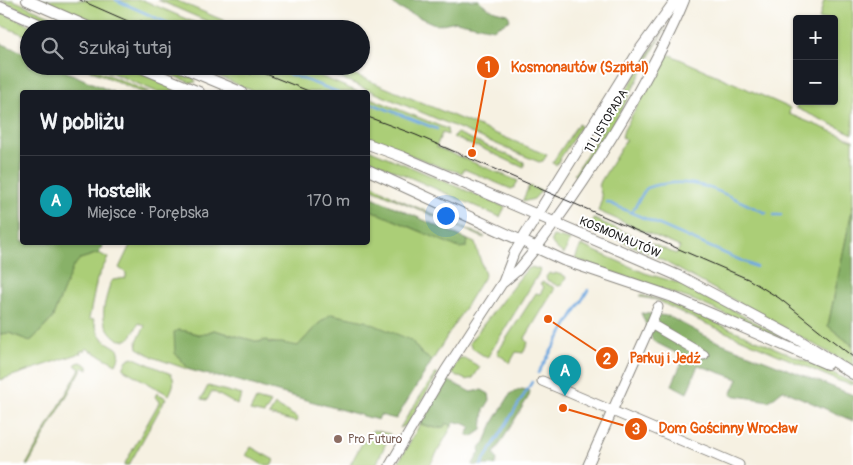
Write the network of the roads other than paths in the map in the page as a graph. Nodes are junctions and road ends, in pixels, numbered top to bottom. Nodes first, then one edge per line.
1 (28, 0) edge
2 (676, 0) edge
3 (684, 0) edge
4 (0, 7) edge
5 (30, 20) edge
6 (73, 20) edge
7 (158, 75) edge
8 (200, 75) edge
9 (194, 90) edge
10 (236, 90) edge
11 (370, 145) edge
12 (370, 171) edge
13 (537, 215) junction
14 (555, 223) junction
15 (521, 242) junction
16 (536, 248) junction
17 (503, 282) junction
18 (658, 307) dead end
19 (650, 324) junction
20 (704, 355) dead end
21 (853, 374) edge
22 (542, 381) dead end
23 (612, 410) junction
24 (390, 465) edge
25 (588, 465) edge
26 (739, 465) edge

1 - 6 main road
2 - 13 main road, 11 LISTOPADA
3 - 14 main road, 11 LISTOPADA
4 - 5 main road
7 - 9 main road
8 - 10 main road
11 - 13 main road, KOSMONAUTÓW
12 - 15 main road, KOSMONAUTÓW
13 - 14 main road, KOSMONAUTÓW
13 - 15 main road, 11 LISTOPADA
14 - 16 main road, 11 LISTOPADA
14 - 21 main road, KOSMONAUTÓW
15 - 16 main road, KOSMONAUTÓW
15 - 17 street
16 - 17 street
16 - 21 main road, KOSMONAUTÓW
17 - 24 street
18 - 19 street
19 - 20 street
19 - 23 street
22 - 23 street
23 - 25 street
23 - 26 street

